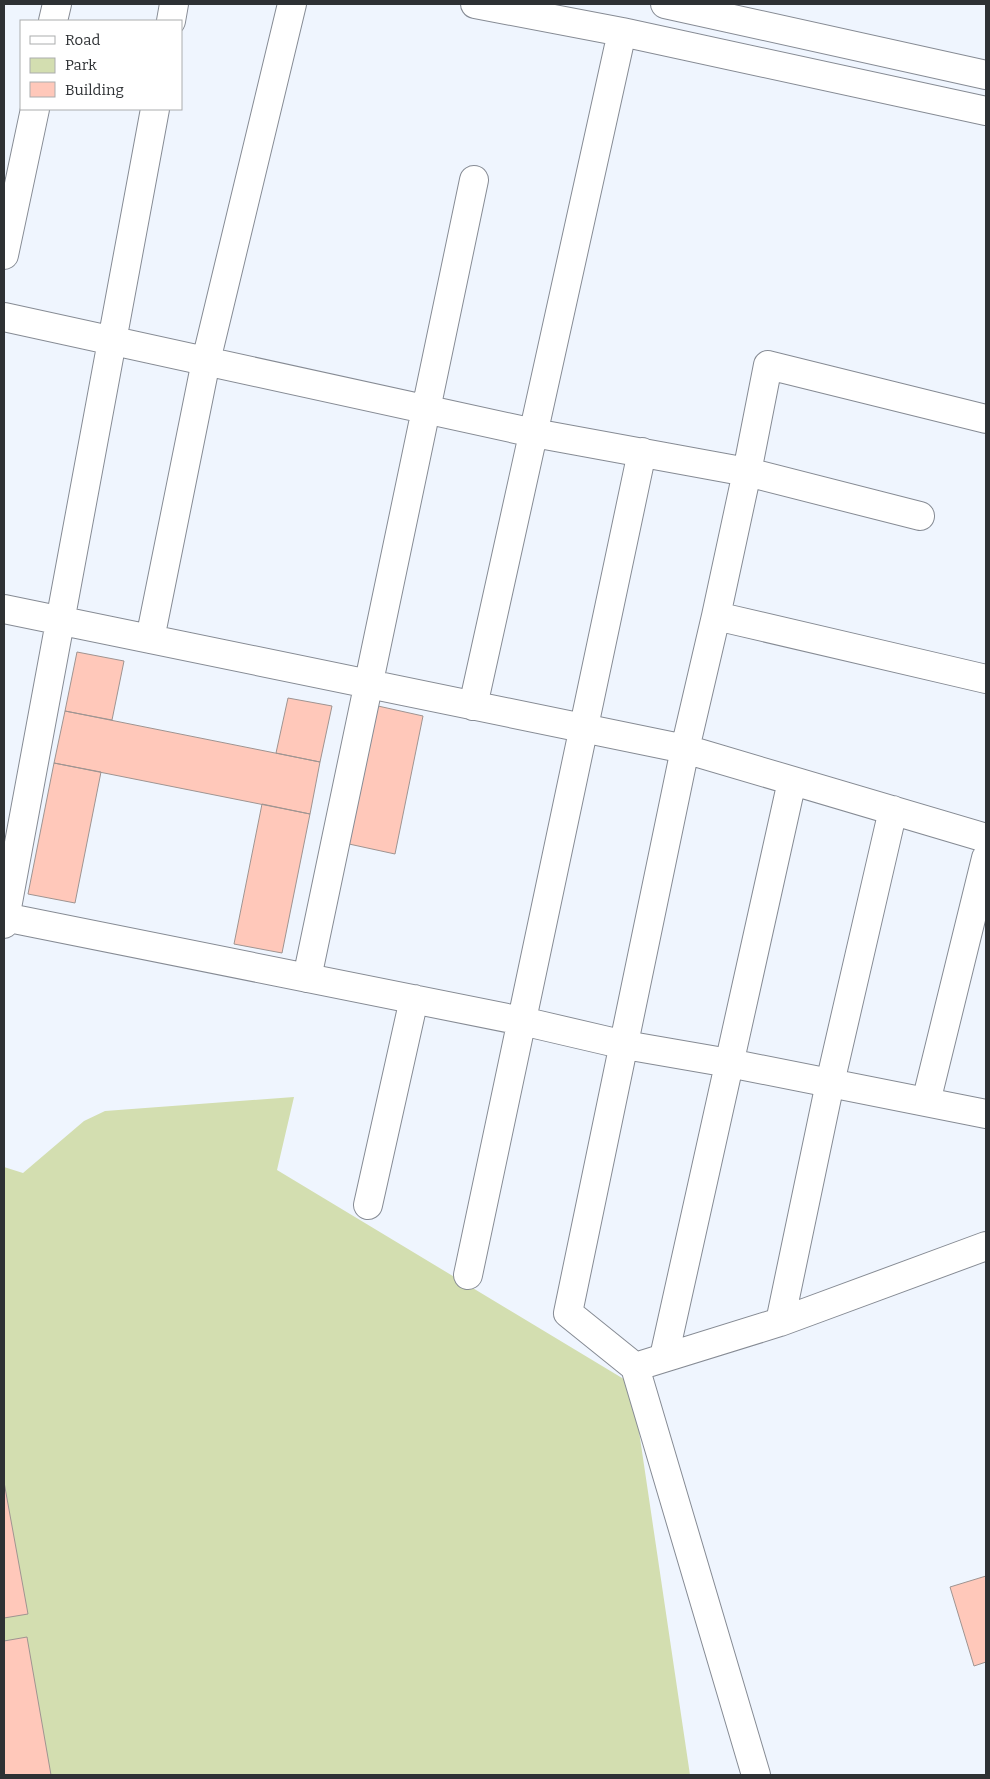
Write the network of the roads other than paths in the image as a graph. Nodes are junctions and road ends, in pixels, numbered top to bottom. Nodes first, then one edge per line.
1 (57, 4) edge
2 (174, 4) edge
3 (292, 4) edge
4 (475, 4) edge
5 (665, 4) edge
6 (53, 20) edge
7 (171, 20) edge
8 (622, 32) junction
9 (986, 75) edge
10 (35, 110) edge
11 (155, 110) edge
12 (986, 111) edge
13 (474, 180) dead end
14 (4, 255) edge
15 (4, 317) edge
16 (112, 341) junction
17 (206, 361) junction
18 (426, 409) junction
19 (986, 419) edge
20 (534, 432) junction
21 (642, 452) junction
22 (747, 472) junction
23 (920, 516) dead end
24 (4, 609) edge
25 (716, 616) junction
26 (60, 620) junction
27 (150, 639) junction
28 (986, 679) edge
29 (369, 684) junction
30 (473, 706) junction
31 (584, 728) junction
32 (685, 749) junction
33 (792, 780) junction
34 (893, 810) junction
35 (986, 838) edge
36 (986, 858) edge
37 (4, 919) edge
38 (307, 978) junction
39 (414, 999) junction
40 (522, 1021) junction
41 (625, 1045) junction
42 (729, 1063) junction
43 (830, 1082) junction
44 (926, 1102) junction
45 (986, 1114) edge
46 (368, 1205) dead end
47 (986, 1246) edge
48 (468, 1275) dead end
49 (780, 1322) junction
50 (664, 1357) junction
51 (635, 1367) junction
52 (756, 1775) edge

1 - 6 street
2 - 7 street
3 - 17 street
4 - 8 street
5 - 9 street
8 - 12 street
8 - 20 street
10 - 14 street
11 - 16 street
13 - 18 street
15 - 16 street
16 - 17 street
16 - 26 street
17 - 18 street
17 - 27 street
18 - 20 street
18 - 29 street
19 - 22 street
20 - 21 street
20 - 30 street
21 - 22 street
21 - 31 street
22 - 23 street
22 - 25 street
24 - 26 street
25 - 28 street
25 - 32 street
26 - 27 street
26 - 37 street
27 - 29 street
29 - 30 street
29 - 38 street
30 - 31 street
31 - 32 street
31 - 40 street
32 - 33 street
32 - 41 street
33 - 34 street
33 - 42 street
34 - 35 street
34 - 43 street
36 - 44 street
37 - 38 street
38 - 39 street
39 - 40 street
39 - 46 street
40 - 41 street
40 - 48 street
41 - 42 street
41 - 51 street
42 - 43 street
42 - 50 street
43 - 44 street
43 - 49 street
44 - 45 street
47 - 49 street
49 - 50 street
50 - 51 street
51 - 52 street

